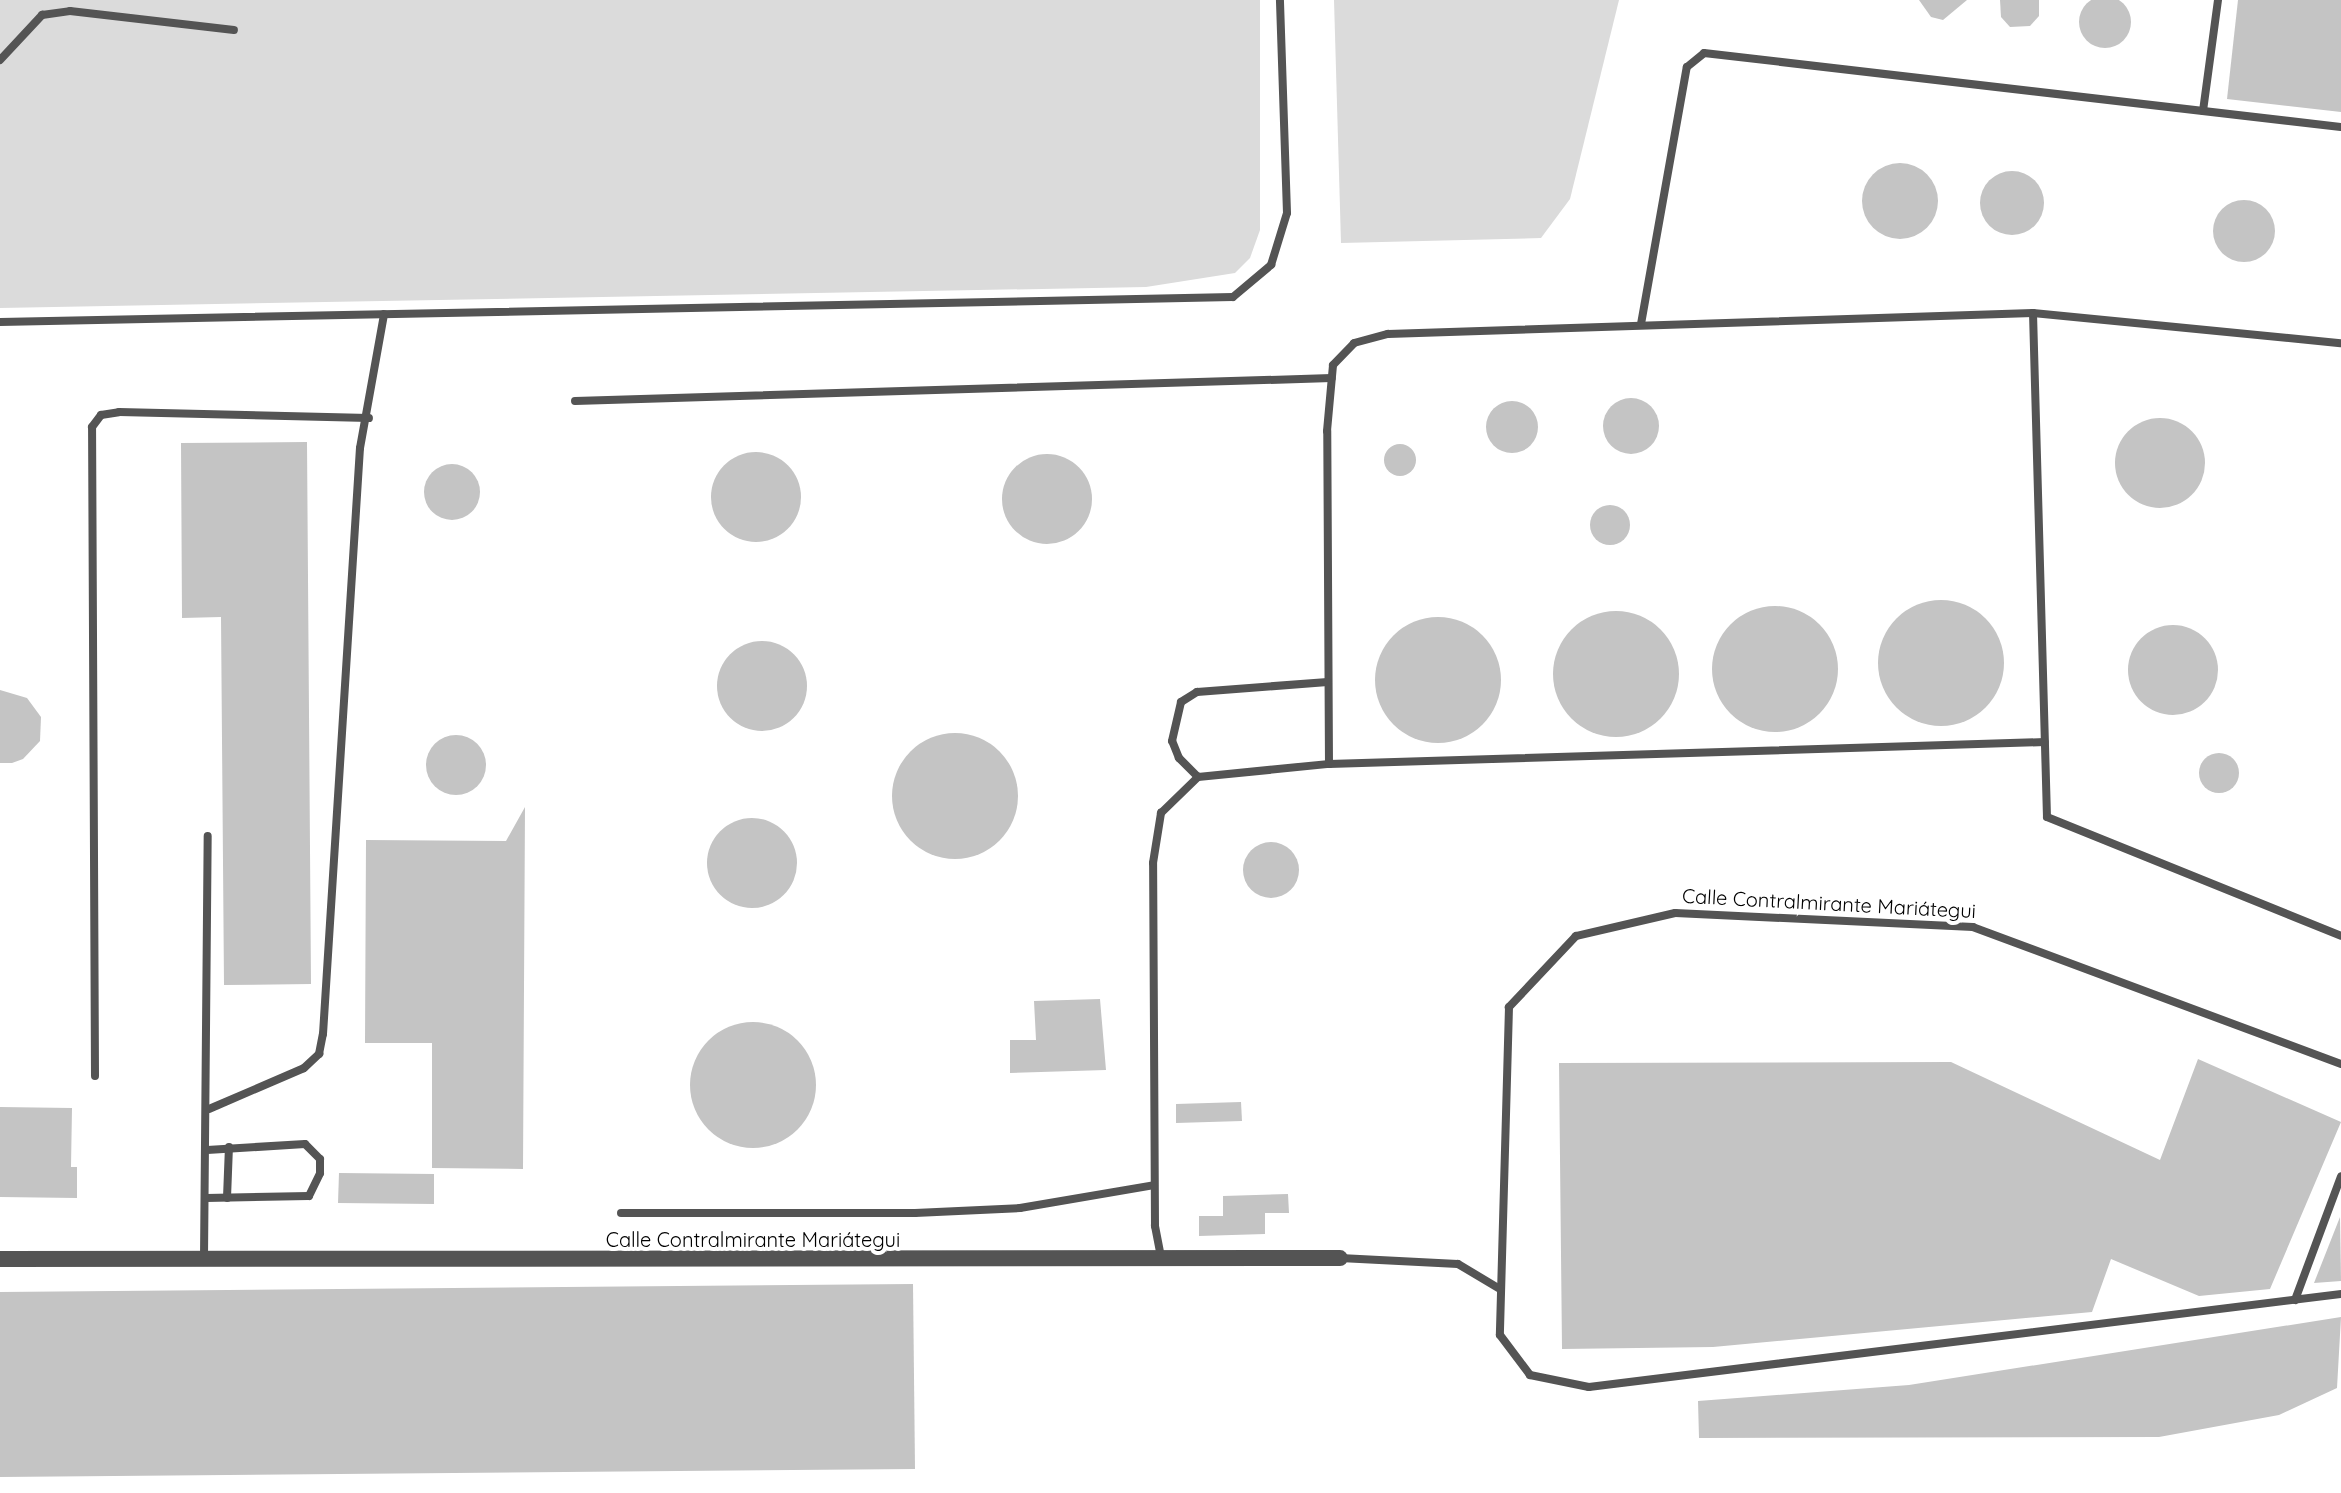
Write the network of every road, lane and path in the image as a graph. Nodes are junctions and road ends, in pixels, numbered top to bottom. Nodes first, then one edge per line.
1 (1280, 0) edge
2 (2218, 0) edge
3 (234, 30) dead end
4 (0, 60) edge
5 (2203, 111) junction
6 (2341, 127) edge
7 (2033, 313) junction
8 (384, 314) junction
9 (0, 322) edge
10 (1641, 324) junction
11 (2341, 343) edge
12 (1332, 378) junction
13 (575, 401) dead end
14 (369, 418) junction
15 (1328, 682) junction
16 (2045, 742) junction
17 (1329, 764) junction
18 (1198, 777) junction
19 (208, 836) dead end
20 (2341, 936) edge
21 (2341, 1064) edge
22 (95, 1076) dead end
23 (209, 1109) junction
24 (229, 1147) junction
25 (207, 1150) junction
26 (2341, 1176) edge
27 (1154, 1185) junction
28 (206, 1198) junction
29 (227, 1198) junction
30 (621, 1213) dead end
31 (1161, 1257) junction
32 (204, 1258) junction
33 (1340, 1258) joint
34 (0, 1259) edge
35 (1500, 1289) junction
36 (2341, 1294) edge
37 (2295, 1300) junction

1 - 8 lane
2 - 5 lane
3 - 4 lane
5 - 6 lane
5 - 10 lane
7 - 10 lane
7 - 11 lane
7 - 16 lane
8 - 9 lane
8 - 14 lane
10 - 12 lane
12 - 13 lane
12 - 15 lane
14 - 22 lane
14 - 23 lane
15 - 17 lane
15 - 18 lane
16 - 17 lane
16 - 20 lane
17 - 18 lane
18 - 27 lane
19 - 23 lane
21 - 35 lane, Calle Contralmirante Mariátegui
23 - 25 lane
24 - 25 lane
24 - 29 lane
24 - 29 lane
25 - 28 lane
26 - 37 lane
27 - 30 lane
27 - 31 lane
28 - 29 lane
28 - 32 lane
31 - 32 street, Calle Contralmirante Mariátegui
31 - 33 street, Calle Contralmirante Mariátegui
32 - 34 street, Calle Contralmirante Mariátegui
33 - 35 lane, Calle Contralmirante Mariátegui
35 - 37 lane, Calle Contralmirante Mariátegui
36 - 37 lane, Calle Contralmirante Mariátegui

